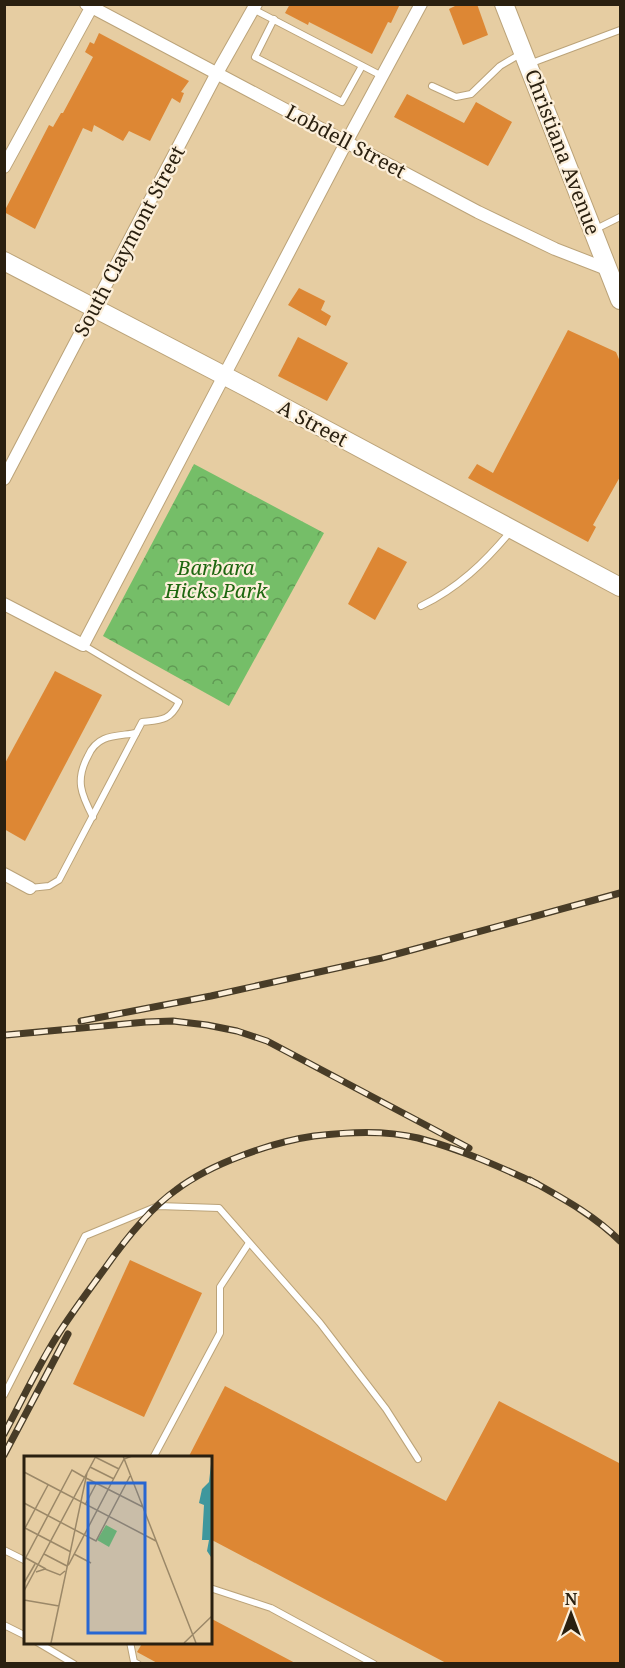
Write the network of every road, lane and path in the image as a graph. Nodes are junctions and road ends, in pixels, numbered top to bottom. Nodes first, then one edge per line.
1 (421, 4) edge
2 (504, 4) edge
3 (89, 6) edge
4 (255, 7) edge
5 (274, 19) junction
6 (621, 30) edge
7 (526, 58) junction
8 (362, 66) junction
9 (218, 73) junction
10 (382, 76) junction
11 (432, 86) dead end
12 (347, 141) junction
13 (4, 167) edge
14 (621, 217) edge
15 (593, 230) junction
16 (4, 261) edge
17 (609, 270) junction
18 (621, 300) edge
19 (94, 308) junction
20 (225, 376) junction
21 (4, 479) edge
22 (512, 529) junction
23 (621, 587) edge
24 (4, 604) edge
25 (421, 606) dead end
26 (83, 645) junction
27 (136, 733) junction
28 (93, 817) junction
29 (4, 874) edge
30 (30, 888) joint
31 (249, 1243) junction
32 (4, 1395) edge
33 (154, 1456) edge
34 (418, 1460) dead end
35 (4, 1550) edge
36 (24, 1560) edge
37 (212, 1589) edge
38 (4, 1626) edge
39 (24, 1635) edge
40 (130, 1644) edge
41 (50, 1646) edge
42 (73, 1663) edge
43 (138, 1664) edge
44 (374, 1664) edge

1 - 10 street
2 - 7 street, Christiana Avenue
3 - 9 street, Lobdell Street
3 - 13 street
4 - 5 lane
4 - 9 street, South Claymont Street
5 - 8 lane
5 - 8 lane
6 - 7 lane
7 - 11 lane
7 - 15 street, Christiana Avenue
8 - 10 lane
9 - 12 street, Lobdell Street
9 - 19 street, South Claymont Street
10 - 12 street
12 - 17 street, Lobdell Street
12 - 20 street
14 - 15 lane
15 - 17 street, Christiana Avenue
16 - 19 street, A Street
17 - 18 street, Christiana Avenue
19 - 20 street, A Street
19 - 21 street, South Claymont Street
20 - 22 street, A Street
20 - 26 street
22 - 23 street, A Street
22 - 25 lane
24 - 26 street
26 - 27 lane
27 - 28 lane
27 - 28 lane
28 - 30 lane
29 - 30 street
31 - 32 lane
31 - 33 lane
31 - 34 lane
35 - 36 lane
37 - 44 lane
38 - 39 lane
40 - 43 lane
41 - 42 lane

